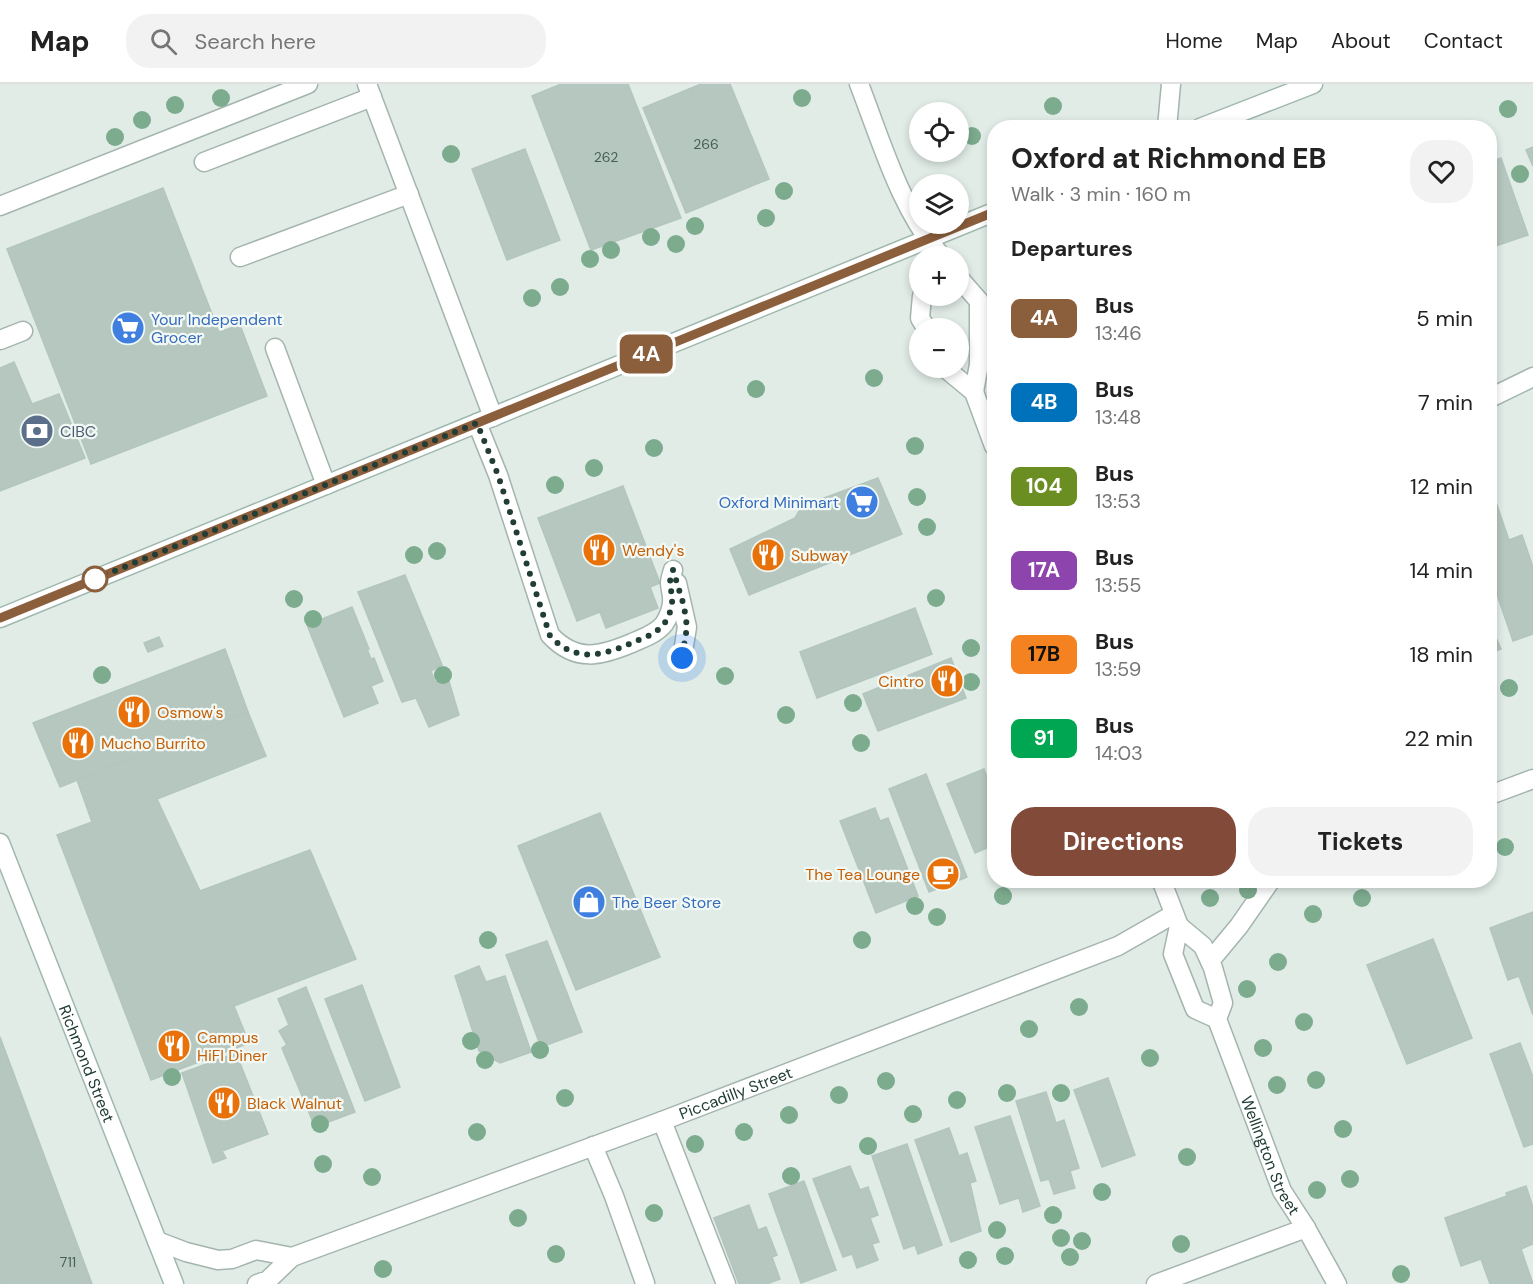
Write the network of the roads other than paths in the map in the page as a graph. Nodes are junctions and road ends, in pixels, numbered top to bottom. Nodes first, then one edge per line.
1 (308, 84) edge
2 (859, 84) edge
3 (1171, 84) edge
4 (1313, 84) edge
5 (370, 91) edge
6 (1168, 120) edge
7 (1221, 120) edge
8 (204, 162) dead end
9 (409, 194) junction
10 (0, 206) edge
11 (987, 216) edge
12 (926, 246) edge
13 (931, 246) edge
14 (909, 255) edge
15 (240, 257) dead end
16 (969, 290) edge
17 (23, 332) dead end
18 (0, 340) edge
19 (275, 348) dead end
20 (1533, 377) edge
21 (957, 378) edge
22 (974, 392) junction
23 (1497, 395) edge
24 (485, 420) junction
25 (987, 427) edge
26 (326, 485) junction
27 (0, 618) edge
28 (682, 658) dead end
29 (1533, 779) edge
30 (1497, 792) edge
31 (0, 843) edge
32 (1164, 888) edge
33 (1265, 888) edge
34 (1176, 920) junction
35 (1210, 961) junction
36 (1218, 1019) junction
37 (662, 1121) junction
38 (593, 1146) junction
39 (1306, 1228) junction
40 (157, 1241) junction
41 (292, 1257) junction
42 (174, 1284) edge
43 (256, 1284) edge
44 (644, 1284) edge
45 (726, 1284) edge
46 (1156, 1284) edge
47 (1337, 1284) edge

1 - 10 street
2 - 12 street
3 - 6 street
4 - 7 street
5 - 8 street
5 - 9 street
9 - 15 street
9 - 24 street
11 - 13 street
14 - 24 street
16 - 22 street
17 - 18 street
19 - 26 street
20 - 23 street
21 - 22 street
22 - 25 street
24 - 26 street
24 - 28 street
26 - 27 street
29 - 30 street
31 - 40 street, Richmond Street
32 - 34 street, Wellington Street
33 - 35 street
34 - 35 street, Wellington Street
34 - 36 street
34 - 37 street, Piccadilly Street
35 - 36 street, Wellington Street
36 - 39 street, Wellington Street
37 - 38 street, Piccadilly Street
37 - 45 street
38 - 41 street, Piccadilly Street
38 - 44 street
39 - 46 street
39 - 47 street, Wellington Street
40 - 41 street
40 - 42 street, Richmond Street
41 - 43 street, Piccadilly Street

